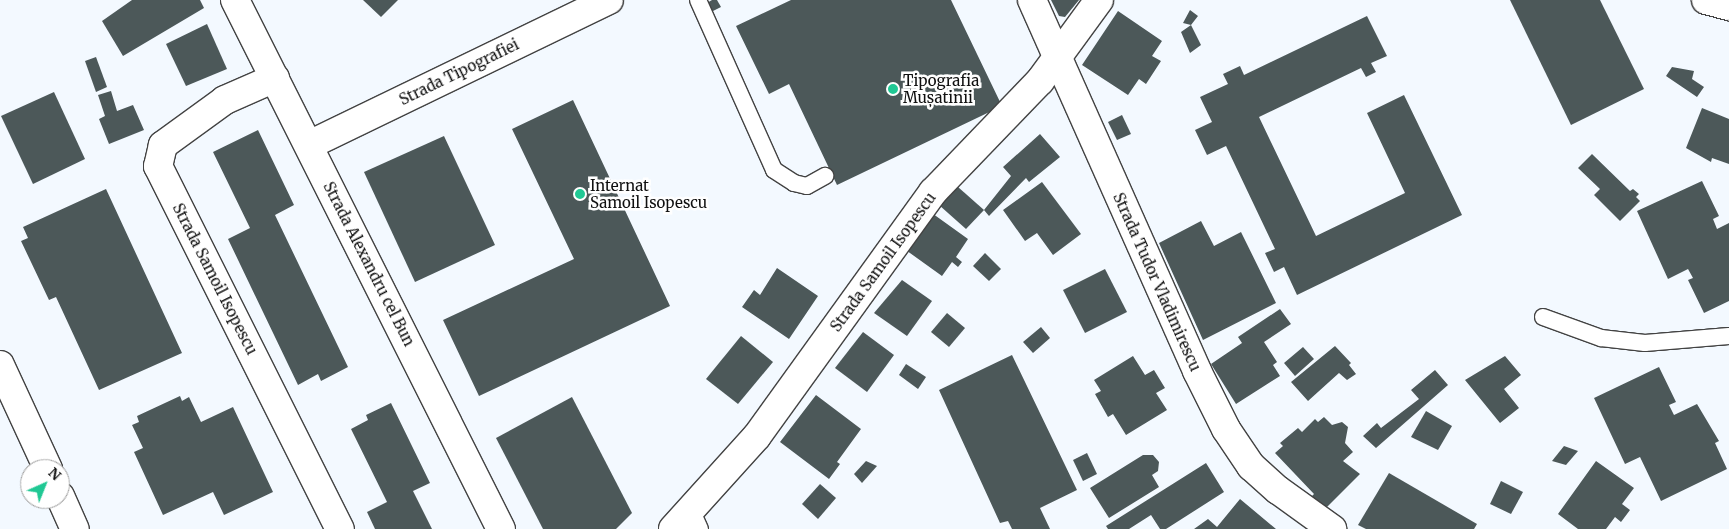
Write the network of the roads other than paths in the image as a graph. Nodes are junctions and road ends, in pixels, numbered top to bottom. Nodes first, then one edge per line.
1 (235, 0) edge
2 (609, 0) edge
3 (698, 0) edge
4 (1032, 0) edge
5 (1099, 0) edge
6 (1706, 0) edge
7 (1729, 6) edge
8 (1057, 58) junction
9 (275, 78) junction
10 (309, 145) junction
11 (825, 176) dead end
12 (1543, 316) dead end
13 (1729, 336) edge
14 (0, 365) edge
15 (43, 459) edge
16 (66, 509) edge
17 (695, 519) edge
18 (74, 529) edge
19 (340, 529) edge
20 (501, 529) edge
21 (673, 529) edge
22 (1332, 529) edge

1 - 9 street, Strada Alexandru cel Bun
2 - 10 street, Strada Tipografiei
3 - 11 lane
4 - 8 street, Strada Tudor Vladimirescu
5 - 8 street, Strada Samoil Isopescu
6 - 7 street
8 - 17 street, Strada Samoil Isopescu
8 - 22 street, Strada Tudor Vladimirescu
9 - 10 street, Strada Alexandru cel Bun
9 - 19 street, Strada Samoil Isopescu
10 - 20 street, Strada Alexandru cel Bun
12 - 13 lane
14 - 15 street
16 - 18 street
17 - 21 street, Strada Samoil Isopescu

